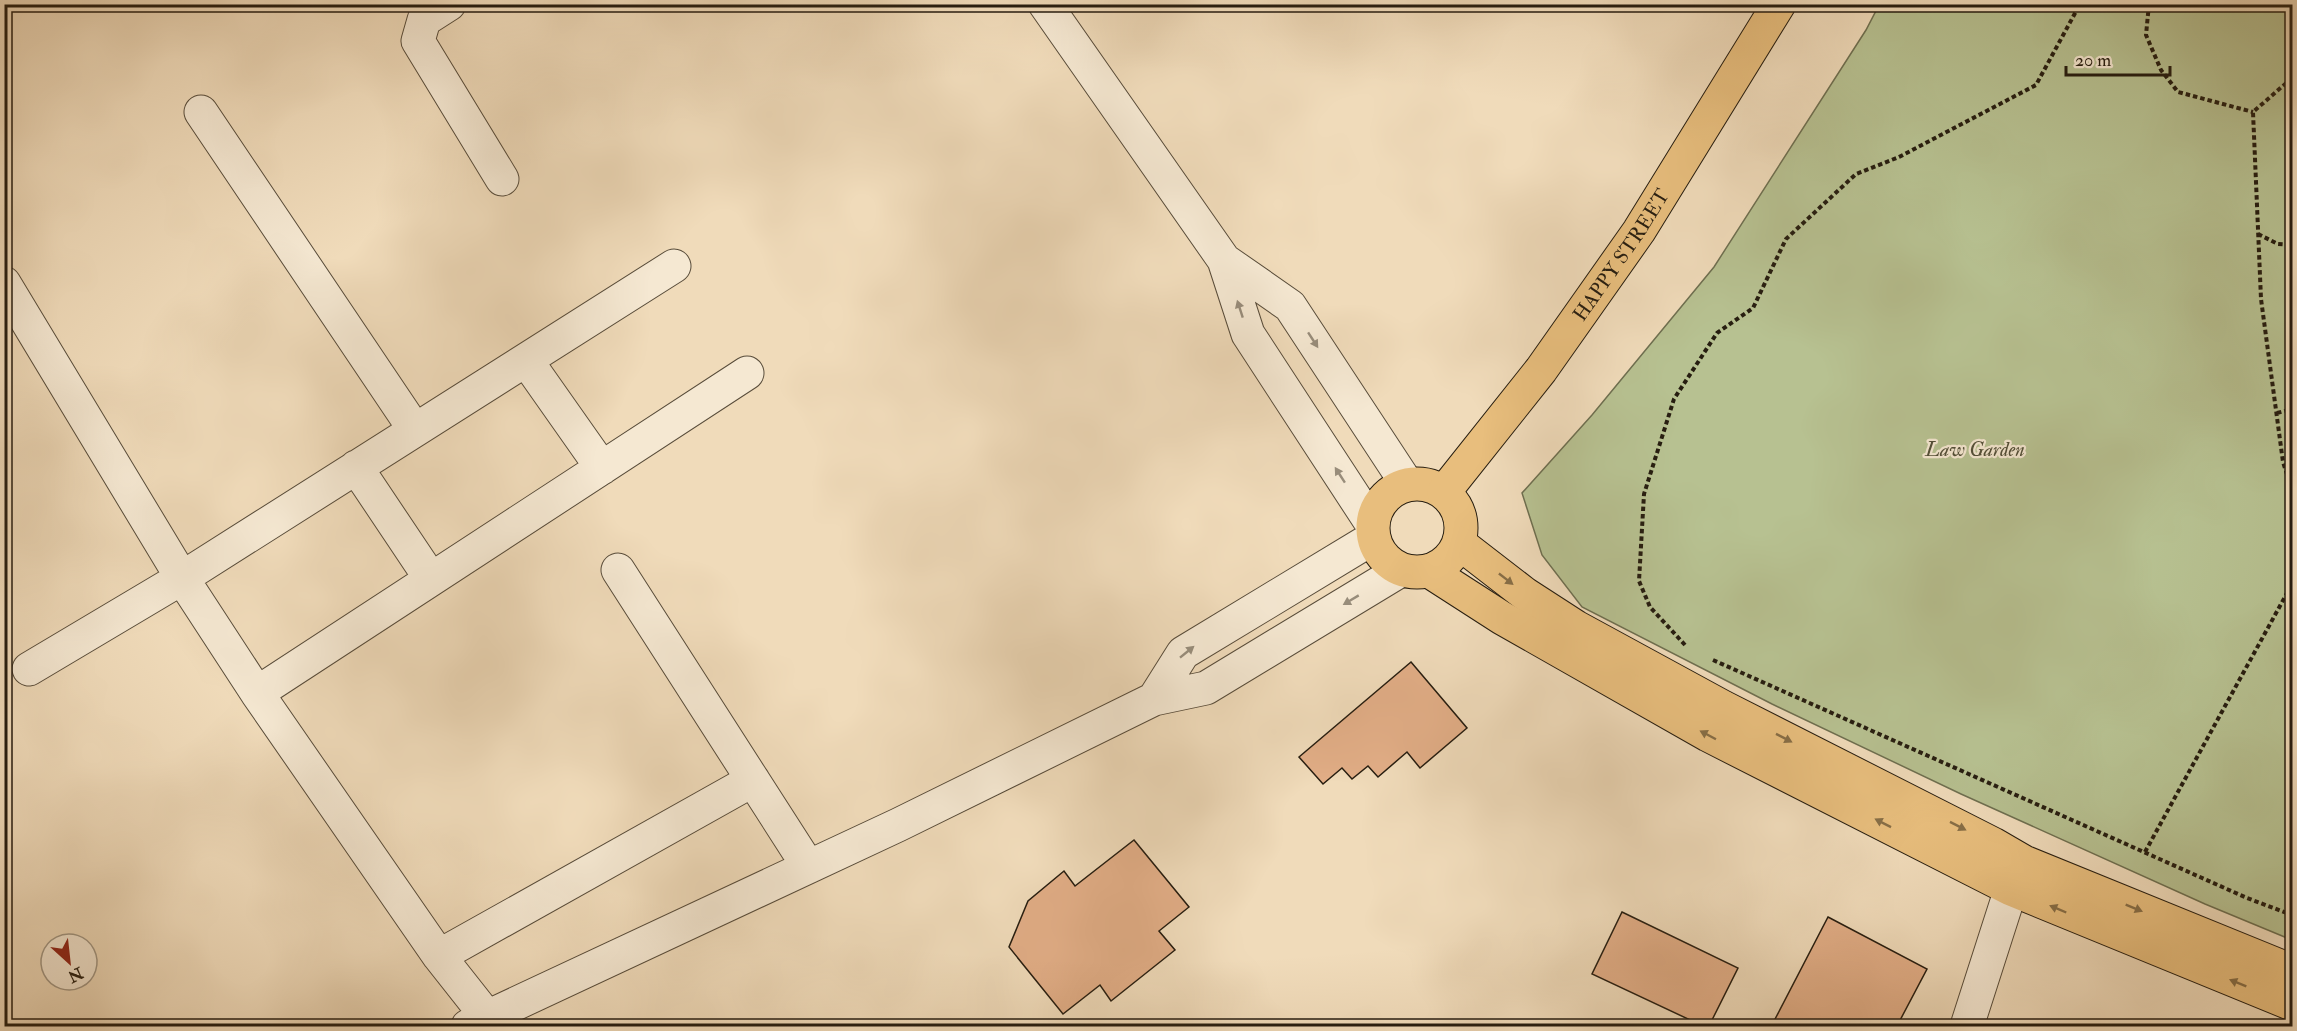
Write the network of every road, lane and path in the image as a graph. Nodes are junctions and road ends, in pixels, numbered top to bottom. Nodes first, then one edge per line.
1 (449, 4) edge
2 (1045, 4) edge
3 (1779, 4) edge
4 (2080, 4) edge
5 (2149, 4) edge
6 (2292, 78) edge
7 (201, 112) dead end
8 (2253, 112) junction
9 (502, 179) dead end
10 (2258, 234) junction
11 (2292, 245) edge
12 (1224, 260) junction
13 (674, 266) dead end
14 (4, 283) edge
15 (526, 360) junction
16 (747, 373) dead end
17 (2292, 409) edge
18 (2277, 412) junction
19 (415, 430) junction
20 (356, 467) junction
21 (602, 468) junction
22 (1407, 484) junction
23 (2292, 490) edge
24 (1444, 492) junction
25 (1373, 531) junction
26 (1459, 543) junction
27 (618, 570) dead end
28 (1415, 571) junction
29 (182, 578) junction
30 (431, 579) junction
31 (2292, 584) edge
32 (1688, 649) dead end
33 (1710, 658) dead end
34 (29, 669) dead end
35 (257, 693) junction
36 (1154, 699) junction
37 (753, 780) junction
38 (2145, 852) junction
39 (808, 866) junction
40 (2017, 875) junction
41 (2292, 915) edge
42 (439, 956) junction
43 (2292, 970) edge
44 (2292, 1004) edge
45 (486, 1024) edge
46 (1967, 1026) edge

1 - 9 street
2 - 12 street
3 - 24 main road, HAPPY STREET
4 - 32 path
5 - 8 path
6 - 8 path
7 - 19 street
8 - 10 path
10 - 11 path
10 - 18 path
12 -> 22 street
25 -> 12 street
13 - 15 street
14 - 29 street
15 - 19 street
15 - 21 street
16 - 21 street
17 - 18 path
18 - 23 path
19 - 20 street
20 - 29 street
20 - 30 street
21 - 30 street
22 - 24 main road
22 - 25 main road
24 - 26 main road
25 - 28 main road
36 -> 25 street
26 - 28 main road
26 -> 40 main road
27 - 37 street
28 -> 36 street
40 -> 28 main road
29 - 34 street
29 - 35 street
30 - 35 street
31 - 38 path
33 - 38 path
35 - 42 street
36 - 39 street
37 - 39 street
37 - 42 street
38 - 41 path
39 - 45 street
40 -> 43 main road
44 -> 40 main road
40 - 46 street
42 - 45 street

